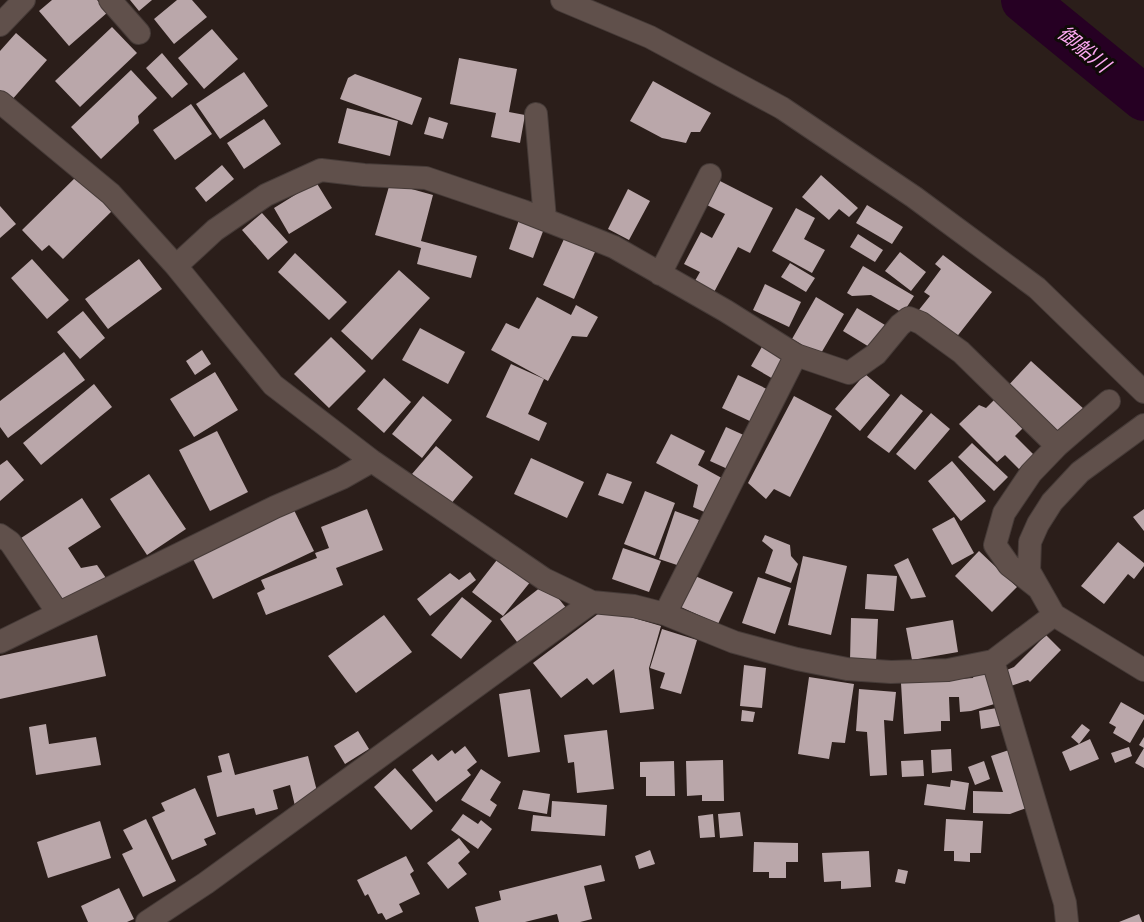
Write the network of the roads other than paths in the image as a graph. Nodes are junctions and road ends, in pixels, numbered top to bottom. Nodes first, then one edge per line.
1 (24, 0) edge
2 (110, 0) edge
3 (562, 0) edge
4 (0, 25) edge
5 (139, 33) dead end
6 (0, 102) edge
7 (536, 114) dead end
8 (710, 175) dead end
9 (544, 219) junction
10 (176, 266) junction
11 (660, 274) junction
12 (796, 355) junction
13 (1144, 392) edge
14 (1109, 401) dead end
15 (1144, 425) edge
16 (1057, 446) junction
17 (372, 461) junction
18 (0, 535) edge
19 (1039, 589) junction
20 (592, 602) junction
21 (58, 613) junction
22 (665, 614) junction
23 (1054, 615) junction
24 (0, 642) edge
25 (993, 661) junction
26 (1144, 670) edge
27 (147, 922) edge
28 (1068, 922) edge

1 - 4 street
2 - 5 street
3 - 13 street
6 - 10 street
7 - 9 street
8 - 11 street
9 - 10 street
9 - 11 street
10 - 17 street
11 - 12 street
12 - 16 street
12 - 22 street
14 - 16 street
15 - 19 street
16 - 19 street
17 - 20 street
17 - 21 street
18 - 21 street
19 - 23 street
20 - 22 street
20 - 27 street
21 - 24 street
22 - 25 street
23 - 25 street
23 - 26 street
25 - 28 street

